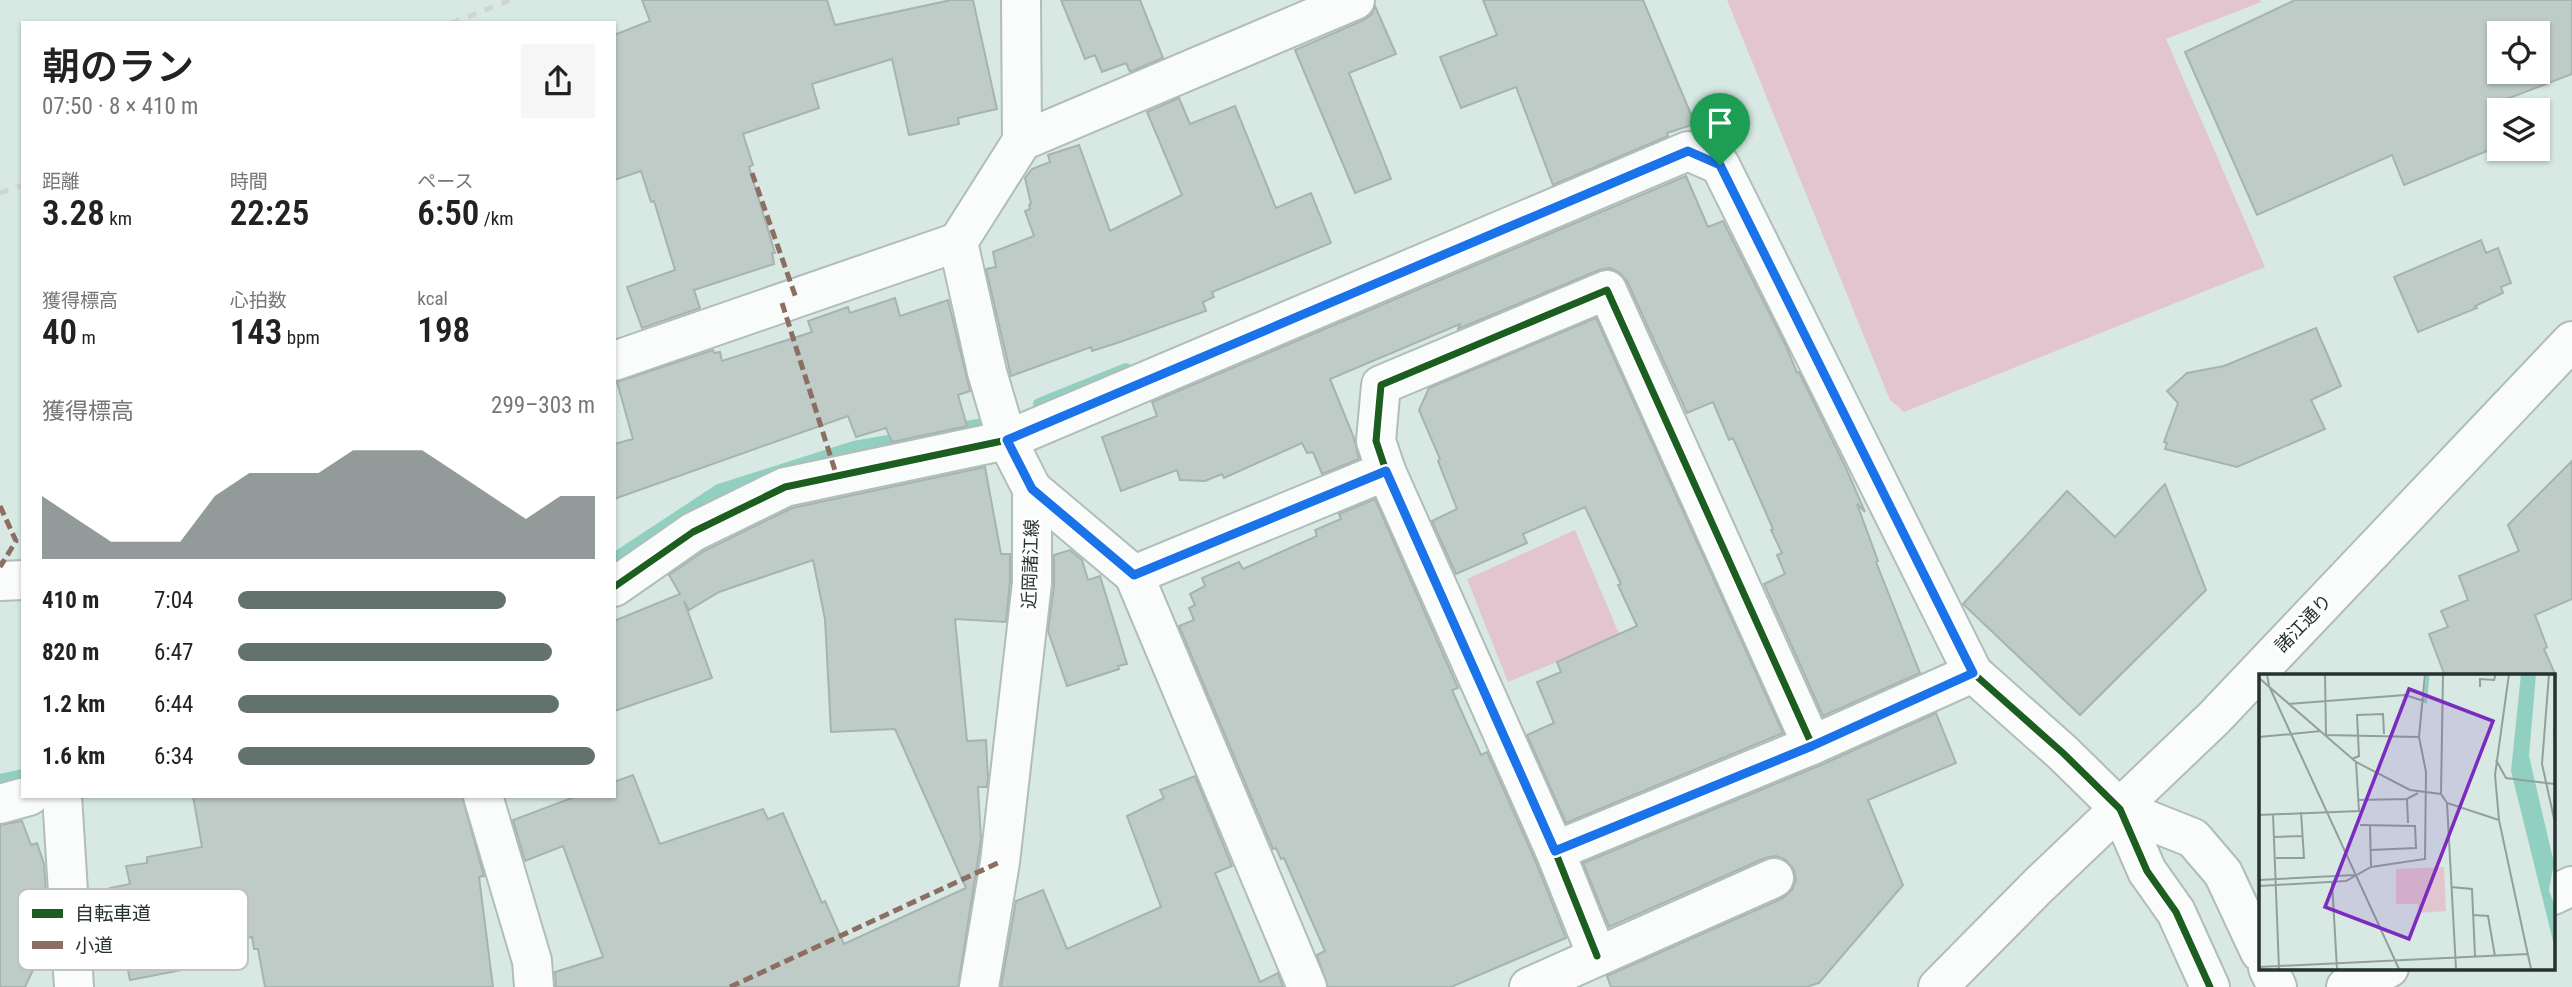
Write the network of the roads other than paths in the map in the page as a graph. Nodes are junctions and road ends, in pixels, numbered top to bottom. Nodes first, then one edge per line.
1 (1021, 0) edge
2 (1354, 0) edge
3 (1022, 141) junction
4 (958, 242) junction
5 (2572, 341) edge
6 (616, 360) edge
7 (1007, 440) junction
8 (1386, 471) junction
9 (1032, 489) junction
10 (1134, 575) junction
11 (21, 580) edge
12 (0, 581) edge
13 (616, 586) edge
14 (1973, 673) junction
15 (1812, 746) junction
16 (22, 798) edge
17 (62, 798) edge
18 (484, 798) edge
19 (0, 804) edge
20 (2120, 809) junction
21 (1555, 851) junction
22 (1774, 878) dead end
23 (2572, 886) edge
24 (68, 889) edge
25 (2554, 895) edge
26 (2259, 951) edge
27 (1597, 956) junction
28 (2269, 970) edge
29 (2384, 970) edge
30 (534, 987) edge
31 (979, 987) edge
32 (1307, 987) edge
33 (1529, 987) edge
34 (1938, 987) edge
35 (2210, 987) edge
36 (2277, 987) edge
37 (2346, 987) edge

1 - 3 street
2 - 3 street
3 - 4 street
4 - 6 street
4 - 7 street, 近岡諸江線
5 - 20 street, 諸江通り
7 - 9 street, 近岡諸江線
7 - 13 street
7 - 14 street
8 - 10 street
8 - 15 street
8 - 21 street
9 - 10 street
9 - 31 street, 近岡諸江線
10 - 32 street
11 - 12 street
14 - 15 street
14 - 20 street
15 - 21 street
16 - 19 street
17 - 24 street
18 - 30 street
20 - 26 street
20 - 34 street, 諸江通り
20 - 35 street
21 - 27 street
22 - 27 street
23 - 25 street
27 - 33 street
28 - 36 street
29 - 37 street

